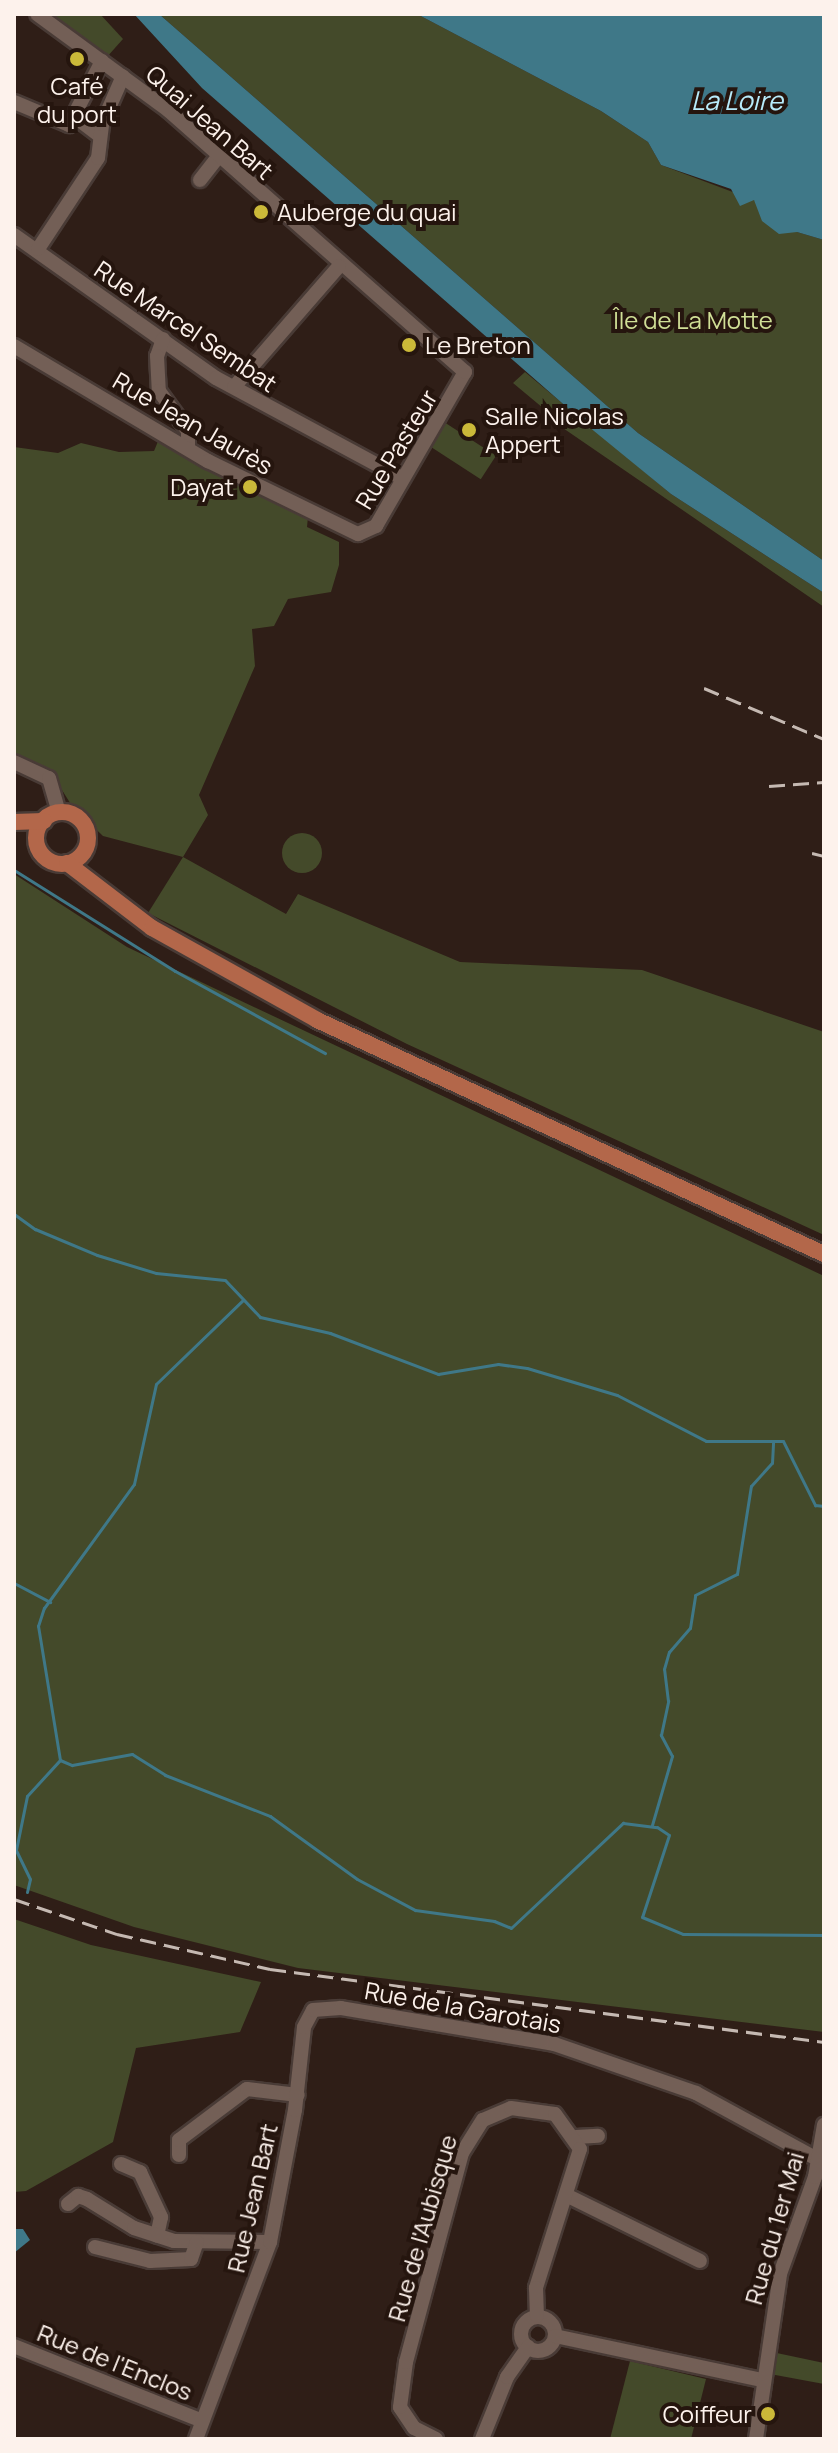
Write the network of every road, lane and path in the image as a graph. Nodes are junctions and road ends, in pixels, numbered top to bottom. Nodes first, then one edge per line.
1 (37, 14) edge
2 (102, 61) junction
3 (123, 76) junction
4 (14, 102) edge
5 (72, 121) junction
6 (99, 135) junction
7 (218, 157) junction
8 (200, 180) dead end
9 (14, 235) edge
10 (38, 249) junction
11 (339, 266) junction
12 (163, 339) junction
13 (14, 346) edge
14 (465, 372) joint
15 (234, 387) junction
16 (188, 446) junction
17 (400, 477) junction
18 (353, 533) joint
19 (14, 762) edge
20 (51, 817) junction
21 (14, 822) edge
22 (14, 831) edge
23 (37, 844) junction
24 (86, 848) junction
25 (67, 863) junction
26 (104, 890) junction
27 (824, 1254) edge
28 (302, 2053) joint
29 (298, 2095) junction
30 (824, 2125) edge
31 (598, 2136) dead end
32 (576, 2137) junction
33 (179, 2155) dead end
34 (821, 2156) edge
35 (121, 2164) dead end
36 (818, 2188) edge
37 (568, 2196) junction
38 (68, 2204) dead end
39 (157, 2236) junction
40 (197, 2242) junction
41 (270, 2242) junction
42 (95, 2247) dead end
43 (700, 2261) dead end
44 (537, 2316) junction
45 (555, 2336) junction
46 (14, 2346) edge
47 (528, 2347) junction
48 (762, 2380) junction
49 (200, 2420) junction
50 (196, 2439) edge
51 (436, 2439) edge
52 (482, 2439) edge
53 (756, 2439) edge

1 - 2 street, Quai Jean Bart
2 - 3 street, Quai Jean Bart
2 - 5 street
3 - 6 street
3 - 7 street, Quai Jean Bart
4 - 5 street
5 - 6 street
6 - 10 street
7 - 8 street
7 - 11 street, Quai Jean Bart
9 - 10 street, Rue Marcel Sembat
10 - 12 street, Rue Marcel Sembat
11 - 14 street, Quai Jean Bart
11 - 15 street
12 - 15 street, Rue Marcel Sembat
12 - 16 street
13 - 16 street, Rue Jean Jaurès
14 - 17 street, Rue Pasteur
15 - 17 street, Rue Marcel Sembat
16 - 18 street, Rue Jean Jaurès
17 - 18 street, Rue Pasteur
19 - 20 street
20 - 21 main road
20 - 23 main road
20 - 24 main road
22 - 23 main road
23 - 25 main road
24 - 25 main road
24 - 26 main road
25 - 26 main road
26 - 27 main road
28 - 29 street, Rue Jean Bart
28 - 34 street, Rue de la Garotais
29 - 33 street
29 - 41 street, Rue Jean Bart
30 - 34 street, Rue du 1er Mai
31 - 32 street
32 - 37 street
32 - 51 street, Rue de l'Aubisque
34 - 36 street, Rue du 1er Mai
35 - 39 street
36 - 48 street, Rue du 1er Mai
37 - 43 street
37 - 44 street
38 - 39 street
39 - 40 street
40 - 41 street
40 - 42 street
41 - 49 street, Rue Jean Bart
44 - 45 street
44 - 47 street
45 - 47 street
45 - 48 street
46 - 49 street, Rue de l'Enclos
47 - 52 street
48 - 53 street, Rue du 1er Mai
49 - 50 street, Rue Jean Bart

